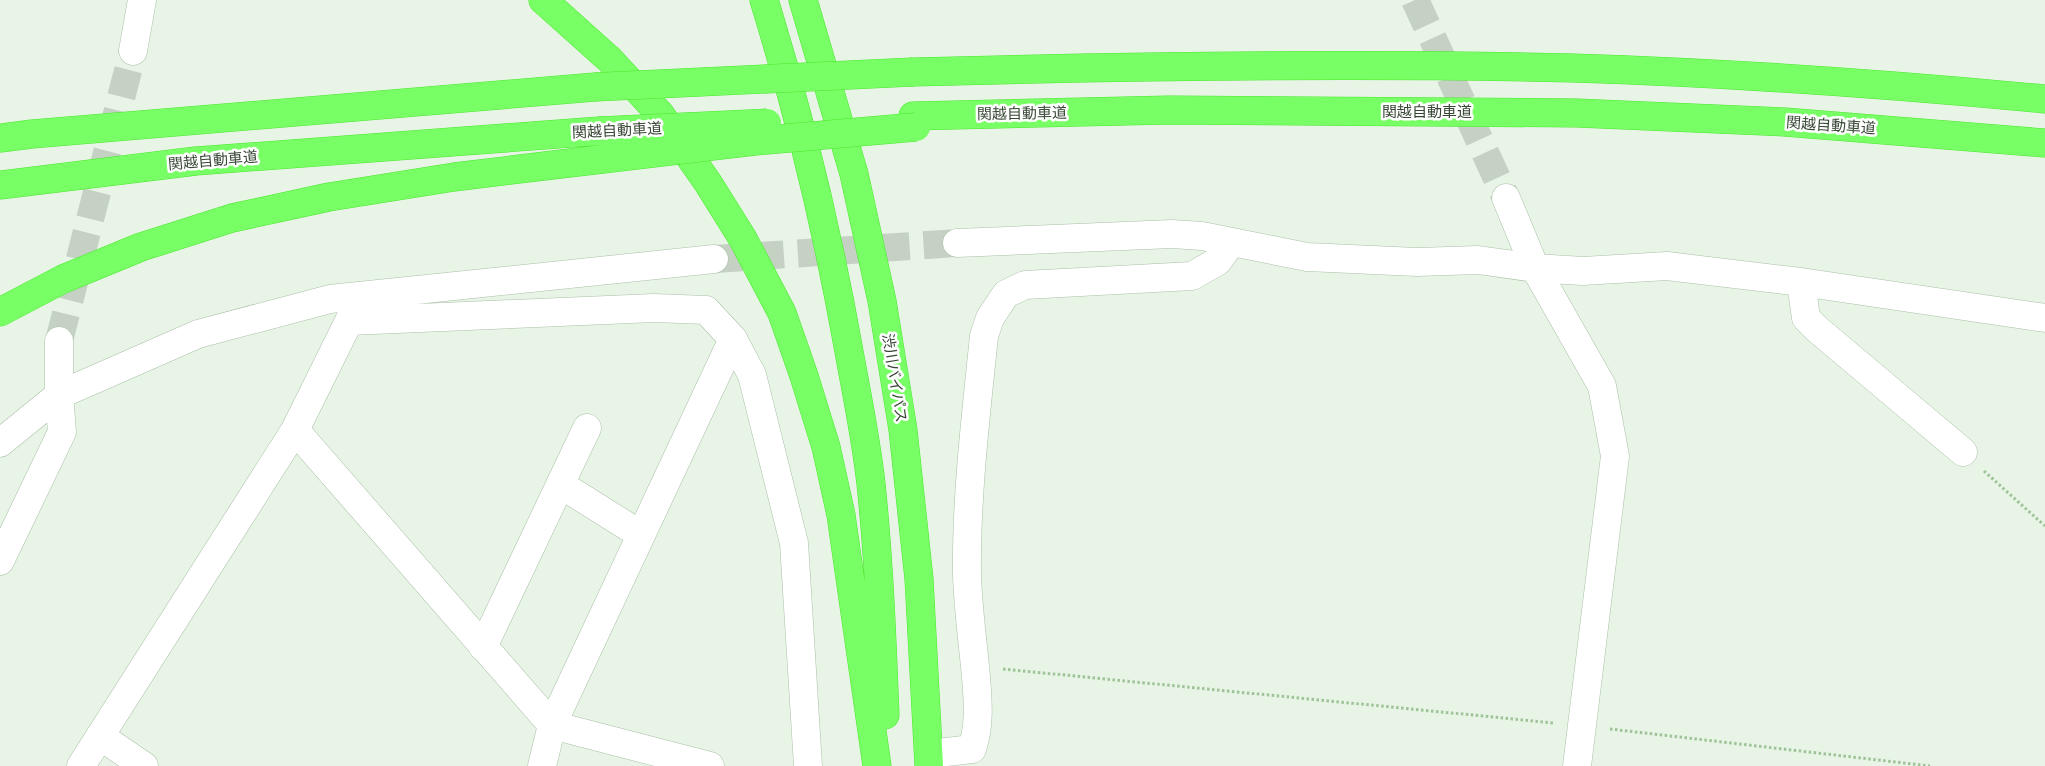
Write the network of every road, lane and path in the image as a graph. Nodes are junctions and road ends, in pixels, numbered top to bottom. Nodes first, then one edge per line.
1 (142, 0) edge
2 (543, 0) edge
3 (764, 0) edge
4 (802, 0) edge
5 (822, 0) edge
6 (134, 51) tunnel mouth
7 (2045, 99) edge
8 (915, 122) junction
9 (0, 137) edge
10 (2045, 143) edge
11 (0, 185) edge
12 (1506, 198) tunnel mouth
13 (957, 243) tunnel mouth
14 (1231, 243) junction
15 (714, 259) tunnel mouth
16 (1535, 268) junction
17 (1801, 282) junction
18 (330, 299) junction
19 (882, 301) junction
20 (0, 312) edge
21 (2045, 318) edge
22 (349, 321) junction
23 (732, 338) junction
24 (60, 341) tunnel mouth
25 (59, 395) junction
26 (587, 428) dead end
27 (295, 430) junction
28 (0, 444) edge
29 (1963, 452) joint
30 (560, 484) junction
31 (2045, 526) edge
32 (641, 536) junction
33 (0, 561) edge
34 (483, 647) junction
35 (975, 666) junction
36 (552, 725) junction
37 (1581, 726) junction
38 (100, 736) junction
39 (930, 760) edge
40 (82, 766) edge
41 (144, 766) edge
42 (542, 766) edge
43 (710, 766) edge
44 (808, 766) edge
45 (877, 766) edge
46 (886, 766) edge
47 (1577, 766) edge
48 (1930, 766) edge

1 - 6 street
2 - 45 highway
3 - 46 highway
4 - 19 highway, 渋川バイパス
5 - 19 highway
7 - 9 highway, bridge
8 - 10 highway, 関越自動車道
8 - 11 highway, 関越自動車道, bridge
8 - 20 highway, bridge
12 - 16 street
13 - 14 street
14 - 16 street
14 - 35 street
15 - 18 street
16 - 17 street
16 - 37 street
17 - 21 street
17 - 29 street
18 - 22 street
18 - 25 street
19 - 39 highway, 渋川バイパス
22 - 23 street
22 - 27 street
23 - 32 street
23 - 44 street
24 - 25 street
25 - 28 street
25 - 33 street
26 - 30 street
27 - 34 street
27 - 38 street
29 - 31 path
30 - 32 street
30 - 34 street
32 - 36 street
34 - 36 street
35 - 37 path
35 - 39 street
36 - 42 street
36 - 43 street
37 - 47 street
37 - 48 path
38 - 40 street
38 - 41 street

